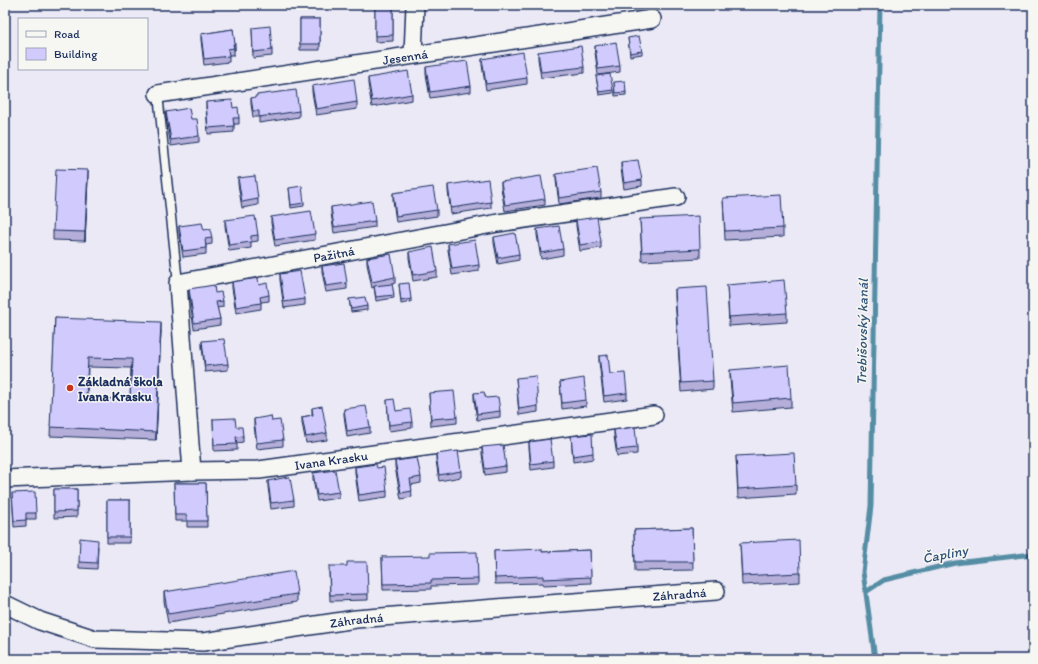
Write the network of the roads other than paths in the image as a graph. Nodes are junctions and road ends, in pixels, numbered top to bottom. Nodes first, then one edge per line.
1 (416, 5) edge
2 (652, 19) dead end
3 (413, 54) junction
4 (158, 94) joint
5 (676, 197) dead end
6 (178, 283) junction
7 (654, 414) dead end
8 (192, 471) junction
9 (5, 479) edge
10 (716, 591) dead end
11 (5, 604) edge

1 - 3 street
2 - 3 street, Jesenná
3 - 4 street, Jesenná
4 - 6 lane
5 - 6 street, Pažitná
6 - 8 street
7 - 8 street, Ivana Krasku
8 - 9 street, Ivana Krasku
10 - 11 street, Záhradná

